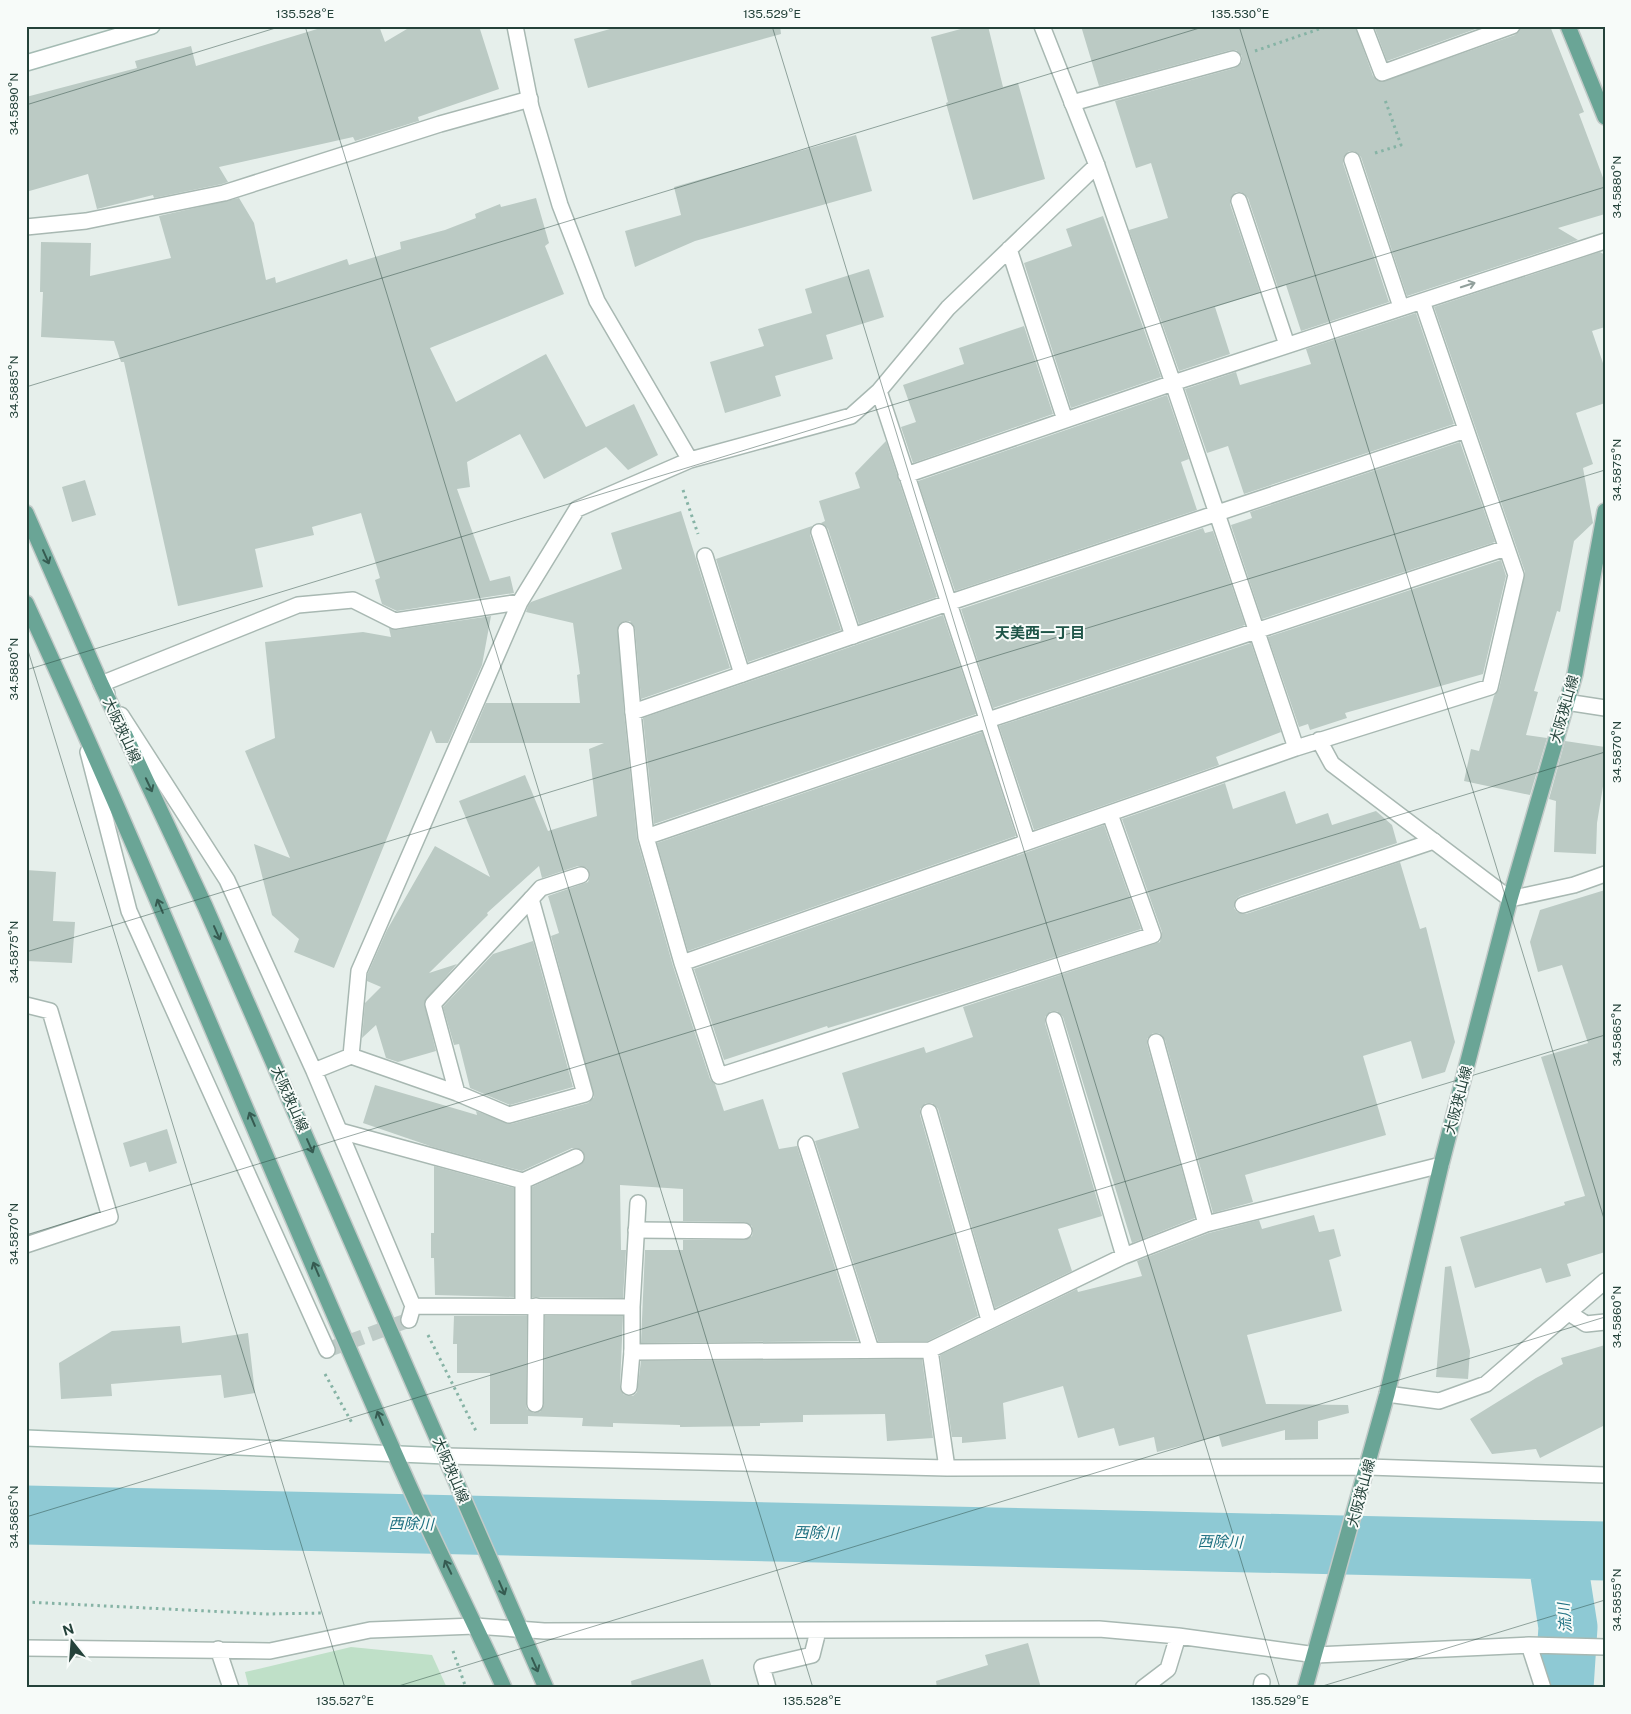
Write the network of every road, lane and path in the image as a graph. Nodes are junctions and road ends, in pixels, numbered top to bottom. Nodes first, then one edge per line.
1 (152, 26) edge
2 (515, 26) edge
3 (1042, 26) edge
4 (1328, 26) edge
5 (1364, 26) edge
6 (1512, 26) edge
7 (1568, 26) edge
8 (1233, 59) joint
9 (26, 63) edge
10 (1382, 73) junction
11 (530, 99) junction
12 (1072, 103) junction
13 (1605, 117) edge
14 (1352, 160) joint
15 (1097, 166) junction
16 (1239, 201) dead end
17 (26, 227) edge
18 (1605, 241) edge
19 (1009, 249) junction
20 (1422, 301) junction
21 (1401, 307) junction
22 (1287, 345) junction
23 (1173, 383) junction
24 (879, 391) junction
25 (1065, 420) junction
26 (1466, 430) junction
27 (690, 460) junction
28 (676, 466) junction
29 (906, 475) junction
30 (1605, 511) edge
31 (1215, 512) junction
32 (26, 513) edge
33 (819, 532) dead end
34 (1506, 548) junction
35 (705, 556) joint
36 (520, 602) junction
37 (26, 603) edge
38 (948, 603) junction
39 (626, 630) dead end
40 (1256, 632) junction
41 (853, 636) junction
42 (742, 674) junction
43 (101, 684) junction
44 (1566, 702) junction
45 (1605, 708) edge
46 (633, 712) junction
47 (79, 719) junction
48 (988, 720) junction
49 (1319, 740) junction
50 (1296, 748) junction
51 (1110, 814) junction
52 (646, 837) junction
53 (1027, 840) junction
54 (1434, 841) junction
55 (1605, 874) edge
56 (581, 875) dead end
57 (1510, 898) junction
58 (531, 899) junction
59 (1243, 905) dead end
60 (682, 963) junction
61 (26, 1005) edge
62 (1054, 1020) dead end
63 (1156, 1042) dead end
64 (351, 1056) junction
65 (314, 1071) junction
66 (457, 1093) junction
67 (929, 1112) dead end
68 (340, 1131) junction
69 (806, 1144) dead end
70 (576, 1158) dead end
71 (1441, 1165) junction
72 (523, 1181) junction
73 (638, 1203) dead end
74 (1206, 1224) junction
75 (636, 1230) junction
76 (744, 1231) dead end
77 (26, 1245) edge
78 (1124, 1256) junction
79 (1605, 1281) edge
80 (530, 1306) junction
81 (632, 1306) junction
82 (1569, 1313) junction
83 (989, 1320) junction
84 (1605, 1322) edge
85 (428, 1333) dead end
86 (327, 1350) dead end
87 (871, 1350) junction
88 (930, 1350) junction
89 (632, 1352) junction
90 (321, 1366) dead end
91 (629, 1387) dead end
92 (1387, 1394) junction
93 (535, 1404) dead end
94 (356, 1431) dead end
95 (478, 1436) dead end
96 (26, 1438) edge
97 (395, 1454) junction
98 (446, 1456) junction
99 (1368, 1467) junction
100 (947, 1468) junction
101 (1605, 1475) edge
102 (26, 1602) edge
103 (325, 1613) dead end
104 (475, 1626) junction
105 (520, 1630) junction
106 (818, 1631) junction
107 (1178, 1636) junction
108 (449, 1642) dead end
109 (1530, 1645) junction
110 (1605, 1647) edge
111 (26, 1648) edge
112 (218, 1649) junction
113 (1316, 1655) junction
114 (231, 1688) edge
115 (466, 1688) edge
116 (504, 1688) edge
117 (546, 1688) edge
118 (768, 1688) edge
119 (1143, 1688) edge
120 (1305, 1688) edge
121 (1543, 1688) edge

1 - 9 street
2 - 11 street
3 - 12 street
4 - 8 path
5 - 10 street
6 - 10 street
7 - 13 main road
8 - 12 street
10 - 14 path
11 - 17 street
11 - 27 street
12 - 15 street
14 - 21 street
15 - 19 street
15 - 23 street
16 - 22 street
20 -> 18 street
19 - 24 street
19 - 25 street
20 - 21 street
20 - 26 street
21 - 22 street
22 - 23 street
23 - 25 street
23 - 31 street
24 - 27 street
24 - 29 street
25 - 29 street
26 - 31 street
26 - 34 street
27 - 28 street
28 - 35 path
28 - 36 street
29 - 38 street
30 - 44 main road, 大阪狭山線
31 - 38 street
31 - 40 street
32 -> 43 main road, 大阪狭山線
33 - 41 street
34 - 40 street
34 - 49 street
35 - 42 street
36 - 43 street
36 - 64 street
37 - 47 main road
38 - 41 street
38 - 48 street
39 - 46 street
40 - 48 street
40 - 50 street
41 - 42 street
42 - 46 street
43 - 65 street
43 -> 98 main road, 大阪狭山線
44 - 45 street
44 - 57 main road, 大阪狭山線
46 - 52 street
47 - 86 street
97 -> 47 main road
48 - 52 street
48 - 53 street
49 - 50 street
49 - 54 street
50 - 51 street
51 - 53 street
51 - 60 street
52 - 60 street
53 - 60 street
54 - 57 street
54 - 59 street
55 - 57 street
56 - 58 street
57 - 71 main road, 大阪狭山線
58 - 66 street
58 - 66 street
61 - 77 street
62 - 78 street
63 - 74 street
64 - 65 street
64 - 66 street
65 - 68 street
67 - 83 street
68 - 72 street
68 - 80 street
69 - 87 street
70 - 72 street
71 - 74 street
71 - 92 main road, 大阪狭山線
72 - 80 street
73 - 75 street
74 - 78 street
75 - 76 street
75 - 81 street
78 - 83 street
79 - 82 street
80 - 81 street
80 - 93 street
81 - 89 street
82 - 84 street
82 - 92 street
83 - 88 street
85 - 95 path
87 - 88 street
87 - 89 street
88 - 100 street
89 - 91 street
90 - 94 path
92 - 99 main road, 大阪狭山線
96 - 97 street
97 - 98 street
104 -> 97 main road
98 - 100 street
98 -> 105 main road, 大阪狭山線
99 - 100 street
99 - 101 street
99 - 113 main road, 大阪狭山線
102 - 103 path
104 - 105 street
104 - 112 street
104 - 116 main road
105 - 106 street
105 -> 117 main road, 大阪狭山線
106 - 107 street
106 - 118 street
107 - 113 street
107 - 119 street
108 - 115 path
109 - 110 street
109 - 113 street
109 - 121 street
111 - 112 street
112 - 114 street
113 - 120 main road, 大阪狭山線

